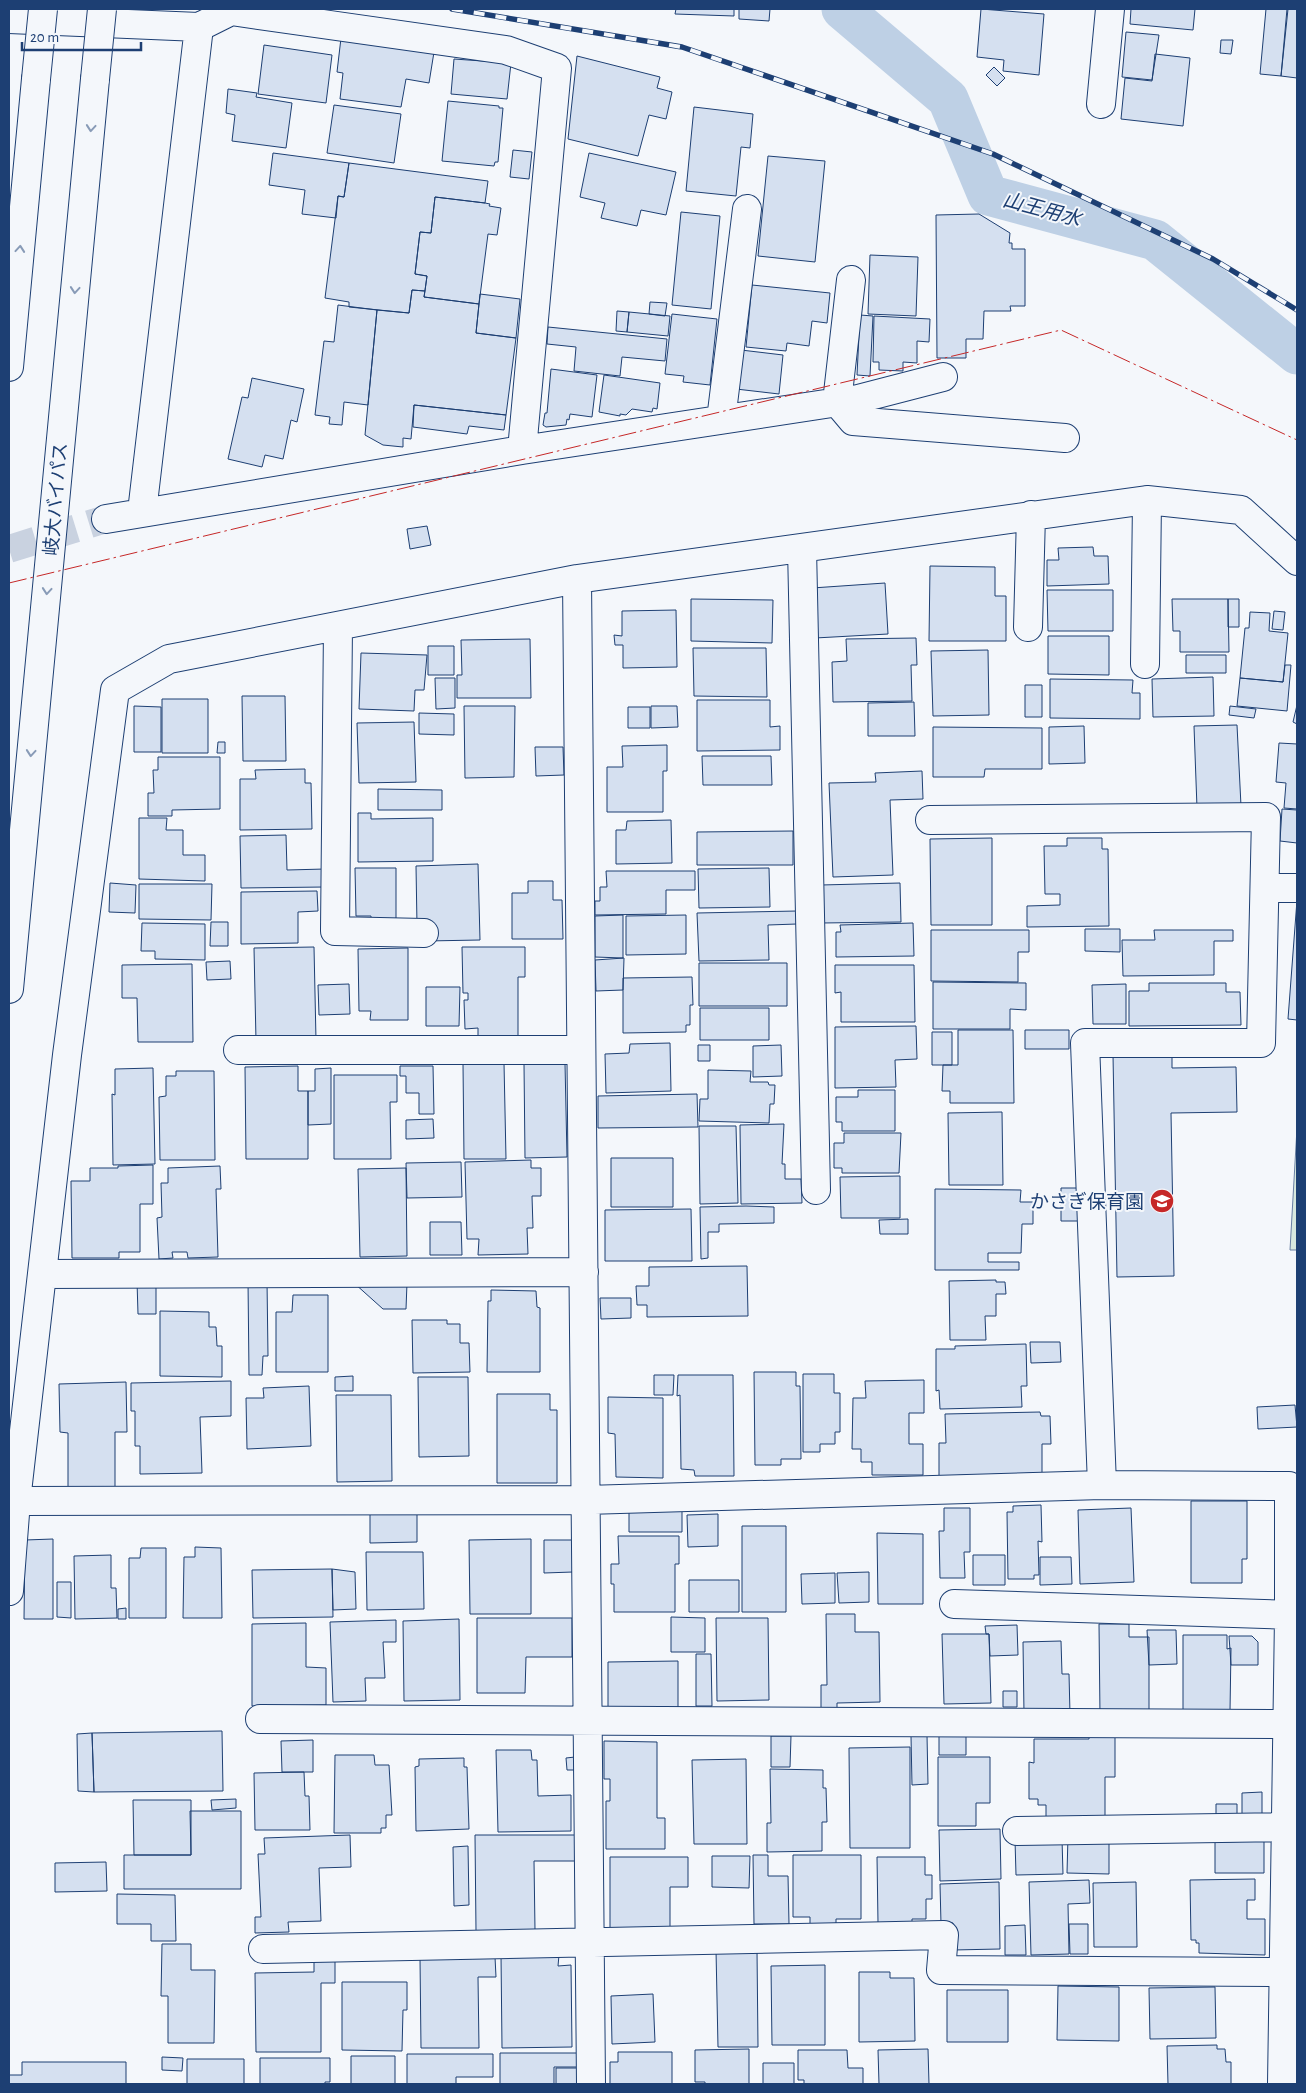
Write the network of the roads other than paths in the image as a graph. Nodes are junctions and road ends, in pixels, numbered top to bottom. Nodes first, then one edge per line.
1 (43, 9) edge
2 (102, 9) edge
3 (1110, 9) edge
4 (9, 19) edge
5 (199, 27) junction
6 (1101, 104) dead end
7 (747, 209) dead end
8 (851, 280) dead end
9 (9, 368) edge
10 (942, 377) dead end
11 (837, 402) junction
12 (721, 420) junction
13 (1065, 438) dead end
14 (522, 450) junction
15 (1147, 500) junction
16 (142, 512) junction
17 (1031, 515) junction
18 (106, 519) tunnel mouth
19 (802, 548) junction
20 (1297, 561) edge
21 (577, 580) junction
22 (338, 626) junction
23 (1028, 626) dead end
24 (1145, 664) dead end
25 (930, 820) dead end
26 (1265, 888) junction
27 (1297, 888) edge
28 (424, 933) dead end
29 (9, 989) edge
30 (238, 1050) dead end
31 (581, 1050) junction
32 (816, 1190) dead end
33 (584, 1272) junction
34 (42, 1274) junction
35 (1102, 1485) junction
36 (586, 1500) junction
37 (16, 1501) junction
38 (9, 1591) edge
39 (954, 1604) dead end
40 (1293, 1615) edge
41 (260, 1719) dead end
42 (588, 1721) junction
43 (1287, 1724) junction
44 (1286, 1826) junction
45 (1017, 1831) dead end
46 (590, 1942) junction
47 (263, 1949) dead end
48 (1288, 1961) edge
49 (592, 2084) edge
50 (1282, 2084) edge

9 -> 1 main road, bridge
2 -> 29 main road, 岐大バイパス, bridge
3 - 6 main road
4 - 5 main road
5 - 14 main road
5 - 16 main road
7 - 12 main road
8 - 11 main road
10 - 11 main road
11 - 12 main road
11 - 13 main road
12 - 14 main road
14 - 16 main road
15 - 17 main road
15 - 20 main road
15 - 24 main road
16 - 18 main road
17 - 19 main road
17 - 23 main road
19 - 21 main road
19 - 32 main road
21 - 22 main road
21 - 31 main road
22 - 28 main road
22 - 34 main road
25 - 26 main road
26 - 27 main road
26 - 35 main road
30 - 31 main road
31 - 33 main road
33 - 34 main road
33 - 36 main road
34 - 37 main road
35 - 36 main road
35 - 40 main road
36 - 37 main road
36 - 42 main road
37 - 38 main road
39 - 40 main road
40 - 43 main road
41 - 42 main road
42 - 43 main road
42 - 46 main road
43 - 44 main road
44 - 45 main road
44 - 48 main road
46 - 47 main road
46 - 48 main road
46 - 49 main road
48 - 50 main road

